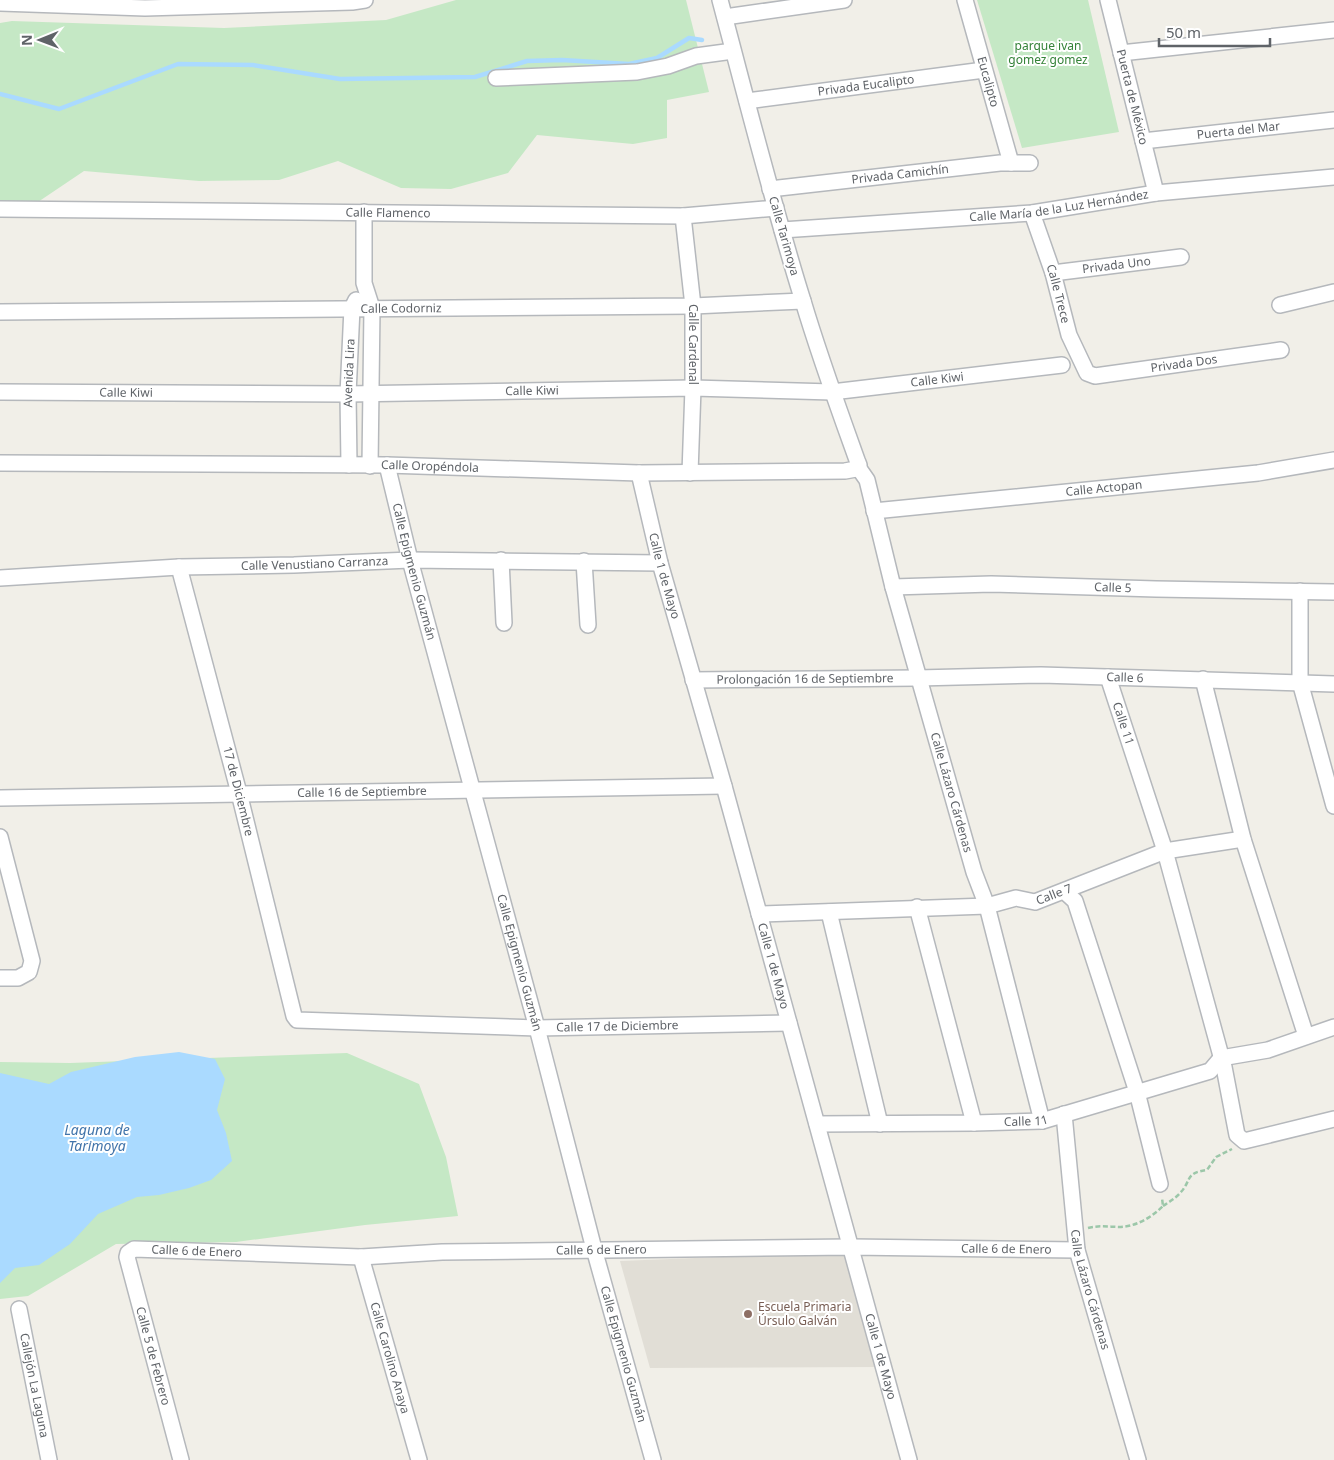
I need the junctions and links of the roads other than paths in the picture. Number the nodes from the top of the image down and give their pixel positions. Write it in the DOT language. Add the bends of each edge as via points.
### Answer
graph roads {
  1 [pos="720,0"];
  2 [pos="844,0"];
  3 [pos="965,0"];
  4 [pos="1108,0"];
  5 [pos="356,1"];
  6 [pos="0,3"];
  7 [pos="145,4"];
  8 [pos="724,17"];
  9 [pos="1334,30"];
  10 [pos="734,51"];
  11 [pos="1121,53"];
  12 [pos="984,70"];
  13 [pos="496,78"];
  14 [pos="747,101"];
  15 [pos="1334,120"];
  16 [pos="1143,141"];
  17 [pos="1011,163"];
  18 [pos="1030,163"];
  19 [pos="1334,177"];
  20 [pos="770,189"];
  21 [pos="1156,193"];
  22 [pos="776,208"];
  23 [pos="0,209"];
  24 [pos="364,212"];
  25 [pos="1032,213"];
  26 [pos="683,216"];
  27 [pos="782,230"];
  28 [pos="1181,257"];
  29 [pos="1053,273"];
  30 [pos="364,283"];
  31 [pos="1334,292"];
  32 [pos="803,301"];
  33 [pos="1280,305"];
  34 [pos="693,306"];
  35 [pos="352,308"];
  36 [pos="372,308"];
  37 [pos="0,312"];
  38 [pos="1281,350"];
  39 [pos="1062,365"];
  40 [pos="1087,373"];
  41 [pos="693,388"];
  42 [pos="0,392"];
  43 [pos="832,392"];
  44 [pos="372,393"];
  45 [pos="348,394"];
  46 [pos="1334,460"];
  47 [pos="0,463"];
  48 [pos="350,465"];
  49 [pos="387,465"];
  50 [pos="370,466"];
  51 [pos="857,468"];
  52 [pos="690,473"];
  53 [pos="638,474"];
  54 [pos="874,511"];
  55 [pos="410,560"];
  56 [pos="501,560"];
  57 [pos="584,561"];
  58 [pos="660,563"];
  59 [pos="179,567"];
  60 [pos="0,578"];
  61 [pos="893,587"];
  62 [pos="1300,591"];
  63 [pos="1334,592"];
  64 [pos="504,623"];
  65 [pos="588,625"];
  66 [pos="1108,677"];
  67 [pos="918,678"];
  68 [pos="1203,679"];
  69 [pos="693,680"];
  70 [pos="1300,682"];
  71 [pos="1334,684"];
  72 [pos="724,786"];
  73 [pos="473,791"];
  74 [pos="239,793"];
  75 [pos="0,798"];
  76 [pos="1334,806"];
  77 [pos="0,837"];
  78 [pos="1243,839"];
  79 [pos="1165,851"];
  80 [pos="974,872"];
  81 [pos="6,886"];
  82 [pos="1064,891"];
  83 [pos="1016,898"];
  84 [pos="987,906"];
  85 [pos="917,908"];
  86 [pos="828,912"];
  87 [pos="759,914"];
  88 [pos="0,978"];
  89 [pos="295,1018"];
  90 [pos="789,1023"];
  91 [pos="1334,1027"];
  92 [pos="537,1028"];
  93 [pos="1306,1036"];
  94 [pos="1221,1058"];
  95 [pos="1210,1071"];
  96 [pos="1225,1074"];
  97 [pos="1137,1092"];
  98 [pos="1064,1114"];
  99 [pos="1334,1119"];
  100 [pos="1042,1121"];
  101 [pos="974,1123"];
  102 [pos="817,1124"];
  103 [pos="880,1124"];
  104 [pos="1160,1184"];
  105 [pos="1076,1244"];
  106 [pos="851,1247"];
  107 [pos="594,1249"];
  108 [pos="128,1253"];
  109 [pos="361,1257"];
  110 [pos="19,1309"];
  111 [pos="49,1460"];
  112 [pos="181,1460"];
  113 [pos="419,1460"];
  114 [pos="653,1460"];
  115 [pos="908,1460"];
  116 [pos="1138,1460"];
  1 -- 8 [label="street, Calle Tarimoya"];
  2 -- 8 [label="street"];
  3 -- 12 [label="street, Eucalipto"];
  4 -- 11 [label="street, Puerta de México"];
  5 -- 7 [label="street"];
  6 -- 7 [label="street"];
  8 -- 10 [label="street, Calle Tarimoya"];
  9 -- 11 [label="street"];
  10 -- 13 [label="street" via="696,56 637,72"];
  10 -- 14 [label="street, Calle Tarimoya"];
  11 -- 16 [label="street, Puerta de México"];
  12 -- 14 [label="street, Privada Eucalipto"];
  12 -- 17 [label="street, Eucalipto"];
  14 -- 20 [label="street, Calle Tarimoya"];
  15 -- 16 [label="street, Puerta del Mar"];
  16 -- 21 [label="street, Puerta de México"];
  17 -- 18 [label="street, Privada Camichín"];
  17 -- 20 [label="street, Privada Camichín"];
  19 -- 21 [label="street, Calle María de la Luz Hernández"];
  20 -- 22 [label="street, Calle Tarimoya"];
  21 -- 25 [label="street, Calle María de la Luz Hernández"];
  22 -- 26 [label="street, Calle Flamenco"];
  22 -- 27 [label="street, Calle Tarimoya"];
  23 -- 24 [label="street, Calle Flamenco"];
  24 -- 26 [label="street, Calle Flamenco"];
  24 -- 30 [label="street, Avenida Lira"];
  25 -- 27 [label="street, Calle María de la Luz Hernández"];
  25 -- 29 [label="street, Calle Trece"];
  26 -- 34 [label="street, Calle Cardenal"];
  27 -- 32 [label="street, Calle Tarimoya"];
  28 -- 29 [label="street, Privada Uno"];
  29 -- 40 [label="street, Calle Trece" via="1070,335"];
  30 -- 35 [label="street, Avenida Lira"];
  30 -- 36 [label="street, Avenida Lira"];
  31 -- 33 [label="street"];
  32 -- 34 [label="street, Calle Codorniz"];
  32 -- 43 [label="street, Calle Tarimoya"];
  34 -- 36 [label="street, Calle Codorniz"];
  34 -- 41 [label="street, Calle Cardenal"];
  35 -- 36 [label="street, Calle Codorniz"];
  35 -- 37 [label="street, Calle Codorniz"];
  35 -- 45 [label="street, Avenida Lira"];
  36 -- 44 [label="street, Avenida Lira"];
  38 -- 40 [label="street, Privada Dos" via="1094,376"];
  39 -- 43 [label="street, Calle Kiwi"];
  41 -- 43 [label="street, Calle Kiwi"];
  41 -- 44 [label="street, Calle Kiwi"];
  41 -- 52 [label="street, Calle Cardenal"];
  42 -- 45 [label="street, Calle Kiwi"];
  43 -- 51 [label="street, Calle Tarimoya"];
  44 -- 45 [label="street, Calle Kiwi"];
  44 -- 50 [label="street, Avenida Lira"];
  45 -- 48 [label="street, Avenida Lira"];
  46 -- 54 [label="street, Calle Actopan" via="1258,473"];
  47 -- 48 [label="street, Calle Oropéndola"];
  48 -- 50 [label="street, Calle Oropéndola"];
  49 -- 50 [label="street, Calle Oropéndola"];
  49 -- 53 [label="street, Calle Oropéndola"];
  49 -- 55 [label="street, Calle Epigmenio Guzmán"];
  51 -- 52 [label="street, Calle Oropéndola" via="845,471"];
  51 -- 54 [label="street, Calle Lázaro Cárdenas" via="867,480"];
  52 -- 53 [label="street, Calle Oropéndola"];
  53 -- 58 [label="street, Calle 1 de Mayo"];
  54 -- 61 [label="street, Calle Lázaro Cárdenas"];
  55 -- 56 [label="street, Calle Venustiano Carranza"];
  55 -- 59 [label="street, Calle Venustiano Carranza"];
  55 -- 73 [label="street, Calle Epigmenio Guzmán"];
  56 -- 57 [label="street, Calle Venustiano Carranza"];
  56 -- 64 [label="street"];
  57 -- 58 [label="street, Calle Venustiano Carranza"];
  57 -- 65 [label="street"];
  58 -- 69 [label="street, Calle 1 de Mayo"];
  59 -- 60 [label="street, Calle Venustiano Carranza"];
  59 -- 74 [label="street, 17 de Diciembre"];
  61 -- 62 [label="street, Calle 5" via="991,584"];
  61 -- 67 [label="street, Calle Lázaro Cárdenas"];
  62 -- 63 [label="street, Calle 5"];
  62 -- 70 [label="street"];
  66 -- 67 [label="street, Calle 6"];
  66 -- 68 [label="street, Calle 6"];
  66 -- 79 [label="street, Calle 11"];
  67 -- 69 [label="street, Prolongación 16 de Septiembre"];
  67 -- 80 [label="street, Calle Lázaro Cárdenas"];
  68 -- 70 [label="street, Calle 6"];
  68 -- 78 [label="street"];
  69 -- 72 [label="street, Calle 1 de Mayo"];
  70 -- 71 [label="street, Calle 6"];
  70 -- 76 [label="street"];
  72 -- 73 [label="street, Calle 16 de Septiembre"];
  72 -- 87 [label="street, Calle 1 de Mayo"];
  73 -- 74 [label="street, Calle 16 de Septiembre"];
  73 -- 92 [label="street, Calle Epigmenio Guzmán"];
  74 -- 75 [label="street, Calle 16 de Septiembre"];
  74 -- 89 [label="street, 17 de Diciembre"];
  77 -- 81 [label="street"];
  78 -- 79 [label="street, Calle 7"];
  78 -- 93 [label="street"];
  79 -- 82 [label="street, Calle 7"];
  79 -- 94 [label="street, Calle 11"];
  80 -- 83 [label="street" via="996,894"];
  80 -- 84 [label="street, Calle Lázaro Cárdenas"];
  81 -- 88 [label="street" via="32,961 29,972 18,978"];
  82 -- 83 [label="street, Calle 7" via="1035,902"];
  82 -- 97 [label="street" via="1075,901"];
  83 -- 84 [label="street, Calle 7"];
  84 -- 85 [label="street, Calle 7"];
  84 -- 100 [label="street, Calle Lázaro Cárdenas"];
  85 -- 86 [label="street, Calle 7"];
  85 -- 101 [label="street"];
  86 -- 87 [label="street, Calle 7"];
  86 -- 103 [label="street"];
  87 -- 90 [label="street, Calle 1 de Mayo"];
  89 -- 92 [label="street, Calle 17 de Diciembre" via="300,1021"];
  90 -- 92 [label="street, Calle 17 de Diciembre"];
  90 -- 102 [label="street, Calle 1 de Mayo"];
  91 -- 93 [label="street"];
  92 -- 107 [label="street, Calle Epigmenio Guzmán"];
  93 -- 94 [label="street" via="1268,1050"];
  94 -- 95 [label="street"];
  94 -- 96 [label="street, Calle 11"];
  95 -- 96 [label="street"];
  95 -- 97 [label="street, Calle 11"];
  96 -- 99 [label="street, Calle 11" via="1238,1134 1244,1141"];
  97 -- 98 [label="street, Calle 11"];
  97 -- 104 [label="street"];
  98 -- 100 [label="street, Calle 11"];
  98 -- 105 [label="street, Calle Lázaro Cárdenas"];
  100 -- 101 [label="street, Calle 11"];
  101 -- 103 [label="street, Calle 11"];
  102 -- 103 [label="street, Calle 11"];
  102 -- 106 [label="street, Calle 1 de Mayo"];
  105 -- 106 [label="street, Calle 6 de Enero"];
  105 -- 116 [label="street, Calle Lázaro Cárdenas"];
  106 -- 107 [label="street, Calle 6 de Enero"];
  106 -- 115 [label="street, Calle 1 de Mayo"];
  107 -- 109 [label="street, Calle 6 de Enero"];
  107 -- 114 [label="street, Calle Epigmenio Guzmán"];
  108 -- 109 [label="street, Calle 6 de Enero" via="134,1249"];
  108 -- 112 [label="street, Calle 5 de Febrero" via="126,1257"];
  109 -- 113 [label="street, Calle Carolino Anaya"];
  110 -- 111 [label="street, Callejón La Laguna"];
}
